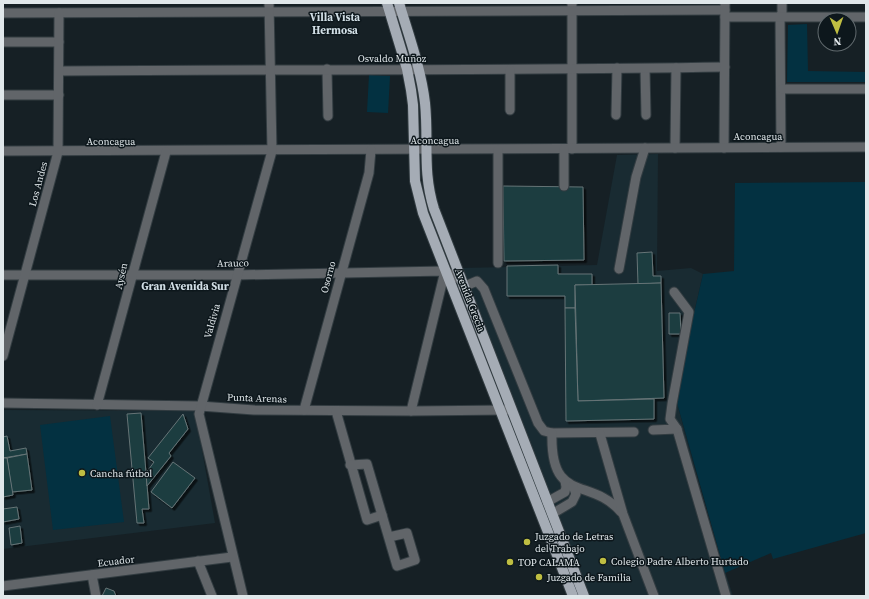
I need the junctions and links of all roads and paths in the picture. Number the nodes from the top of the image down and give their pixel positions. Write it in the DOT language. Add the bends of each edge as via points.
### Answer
graph roads {
  1 [pos="782,3"];
  2 [pos="269,7"];
  3 [pos="470,7"];
  4 [pos="572,7"];
  5 [pos="163,8"];
  6 [pos="389,8"];
  7 [pos="401,8"];
  8 [pos="725,10"];
  9 [pos="3,13"];
  10 [pos="59,13"];
  11 [pos="781,16"];
  12 [pos="866,17"];
  13 [pos="3,42"];
  14 [pos="59,42"];
  15 [pos="725,67"];
  16 [pos="327,68"];
  17 [pos="573,68"];
  18 [pos="617,68"];
  19 [pos="645,68"];
  20 [pos="676,68"];
  21 [pos="270,69"];
  22 [pos="407,69"];
  23 [pos="419,69"];
  24 [pos="510,70"];
  25 [pos="60,71"];
  26 [pos="782,89"];
  27 [pos="866,89"];
  28 [pos="3,95"];
  29 [pos="59,95"];
  30 [pos="510,110"];
  31 [pos="616,115"];
  32 [pos="646,115"];
  33 [pos="328,116"];
  34 [pos="781,147"];
  35 [pos="645,148"];
  36 [pos="676,148"];
  37 [pos="724,148"];
  38 [pos="866,148"];
  39 [pos="568,149"];
  40 [pos="371,150"];
  41 [pos="413,150"];
  42 [pos="498,150"];
  43 [pos="3,151"];
  44 [pos="272,151"];
  45 [pos="425,151"];
  46 [pos="58,152"];
  47 [pos="166,152"];
  48 [pos="564,186"];
  49 [pos="498,263"];
  50 [pos="619,269"];
  51 [pos="445,271"];
  52 [pos="340,272"];
  53 [pos="132,274"];
  54 [pos="3,275"];
  55 [pos="25,275"];
  56 [pos="236,275"];
  57 [pos="462,284"];
  58 [pos="674,292"];
  59 [pos="3,356"];
  60 [pos="3,403"];
  61 [pos="97,405"];
  62 [pos="200,406"];
  63 [pos="304,410"];
  64 [pos="505,410"];
  65 [pos="336,411"];
  66 [pos="411,411"];
  67 [pos="677,429"];
  68 [pos="653,430"];
  69 [pos="634,432"];
  70 [pos="552,433"];
  71 [pos="600,434"];
  72 [pos="350,465"];
  73 [pos="569,483"];
  74 [pos="547,502"];
  75 [pos="552,514"];
  76 [pos="623,514"];
  77 [pos="382,515"];
  78 [pos="388,537"];
  79 [pos="232,557"];
  80 [pos="198,561"];
  81 [pos="92,575"];
  82 [pos="3,586"];
  83 [pos="96,596"];
  84 [pos="212,596"];
  85 [pos="243,596"];
  86 [pos="573,596"];
  87 [pos="584,596"];
  88 [pos="654,596"];
  89 [pos="726,596"];
  1 -- 11 [label="street"];
  2 -- 5 [label="street"];
  2 -- 6 [label="street"];
  2 -- 21 [label="street, Valdivia"];
  3 -- 4 [label="street"];
  3 -- 7 [label="street"];
  4 -- 8 [label="street"];
  4 -- 17 [label="street"];
  5 -- 10 [label="street"];
  6 -- 7 [label="street"];
  6 -- 22 [label="main road, Avenida Grecia"];
  7 -- 23 [label="main road, Avenida Grecia"];
  8 -- 11 [label="street"];
  8 -- 15 [label="street"];
  9 -- 10 [label="street"];
  10 -- 14 [label="street, Los Andes"];
  11 -- 12 [label="street"];
  11 -- 26 [label="street"];
  13 -- 14 [label="street"];
  14 -- 25 [label="street, Los Andes"];
  15 -- 20 [label="street, Osvaldo Muñoz"];
  15 -- 37 [label="street"];
  16 -- 21 [label="street, Osvaldo Muñoz"];
  16 -- 22 [label="street, Osvaldo Muñoz"];
  16 -- 33 [label="street"];
  17 -- 18 [label="street, Osvaldo Muñoz"];
  17 -- 24 [label="street, Osvaldo Muñoz"];
  17 -- 39 [label="street"];
  18 -- 19 [label="street, Osvaldo Muñoz"];
  18 -- 31 [label="street"];
  19 -- 20 [label="street, Osvaldo Muñoz"];
  19 -- 32 [label="street"];
  20 -- 36 [label="street"];
  21 -- 25 [label="street, Osvaldo Muñoz"];
  21 -- 44 [label="street, Valdivia"];
  22 -- 23 [label="street, Osvaldo Muñoz"];
  22 -- 41 [label="main road, Avenida Grecia" via="413,105"];
  23 -- 24 [label="street, Osvaldo Muñoz"];
  23 -- 45 [label="main road, Avenida Grecia" via="425,105"];
  24 -- 30 [label="street"];
  25 -- 29 [label="street, Los Andes"];
  26 -- 27 [label="street"];
  26 -- 34 [label="street"];
  28 -- 29 [label="street"];
  29 -- 46 [label="street, Los Andes"];
  34 -- 37 [label="street, Aconcagua"];
  34 -- 38 [label="street, Aconcagua"];
  35 -- 36 [label="street, Aconcagua"];
  35 -- 39 [label="street, Aconcagua"];
  35 -- 50 [label="street" via="636,177"];
  36 -- 37 [label="street, Aconcagua"];
  39 -- 42 [label="street, Aconcagua"];
  39 -- 48 [label="street"];
  40 -- 41 [label="street, Aconcagua"];
  40 -- 44 [label="street, Aconcagua"];
  40 -- 52 [label="street, Osorno" via="369,173"];
  41 -- 45 [label="street, Aconcagua"];
  41 -- 51 [label="main road, Avenida Grecia" via="418,194"];
  42 -- 45 [label="street, Aconcagua"];
  42 -- 49 [label="street"];
  43 -- 46 [label="street, Aconcagua"];
  44 -- 47 [label="street, Aconcagua"];
  44 -- 56 [label="street, Valdivia"];
  45 -- 57 [label="main road, Avenida Grecia" via="429,193"];
  46 -- 47 [label="street, Aconcagua"];
  46 -- 55 [label="street, Los Andes"];
  47 -- 53 [label="street, Aysén"];
  51 -- 52 [label="street, Arauco"];
  51 -- 57 [label="street, Arauco"];
  51 -- 64 [label="main road, Avenida Grecia"];
  51 -- 66 [label="street"];
  52 -- 56 [label="street, Arauco"];
  52 -- 63 [label="street, Osorno"];
  53 -- 55 [label="street, Arauco"];
  53 -- 56 [label="street, Arauco"];
  53 -- 61 [label="street, Aysén"];
  54 -- 55 [label="street, Arauco"];
  55 -- 59 [label="street, Los Andes"];
  56 -- 62 [label="street, Valdivia"];
  57 -- 64 [label="main road, Avenida Grecia"];
  57 -- 70 [label="street" via="477,281 484,289 538,424 544,431"];
  58 -- 67 [label="street" via="689,312 670,420"];
  60 -- 61 [label="street, Punta Arenas"];
  61 -- 62 [label="street, Punta Arenas"];
  62 -- 63 [label="street, Punta Arenas"];
  62 -- 79 [label="street, Valdivia" via="199,414"];
  63 -- 65 [label="street, Punta Arenas"];
  64 -- 66 [label="street, Punta Arenas"];
  64 -- 74 [label="main road, Avenida Grecia"];
  64 -- 86 [label="main road, Avenida Grecia"];
  65 -- 66 [label="street, Punta Arenas"];
  65 -- 72 [label="street"];
  67 -- 68 [label="street"];
  67 -- 89 [label="street"];
  69 -- 71 [label="street"];
  70 -- 71 [label="street"];
  70 -- 73 [label="street" via="552,451 558,473"];
  71 -- 76 [label="street"];
  72 -- 77 [label="street" via="367,464"];
  72 -- 77 [label="street" via="367,520"];
  73 -- 74 [label="street" via="565,492"];
  73 -- 75 [label="street" via="576,494 572,502"];
  73 -- 76 [label="street" via="612,501"];
  74 -- 75 [label="main road, Avenida Grecia"];
  75 -- 87 [label="main road, Avenida Grecia"];
  76 -- 88 [label="street"];
  77 -- 78 [label="street"];
  79 -- 80 [label="street, Ecuador"];
  79 -- 85 [label="street, Valdivia"];
  80 -- 81 [label="street, Ecuador"];
  80 -- 84 [label="street"];
  81 -- 82 [label="street, Ecuador"];
  81 -- 83 [label="street"];
}
